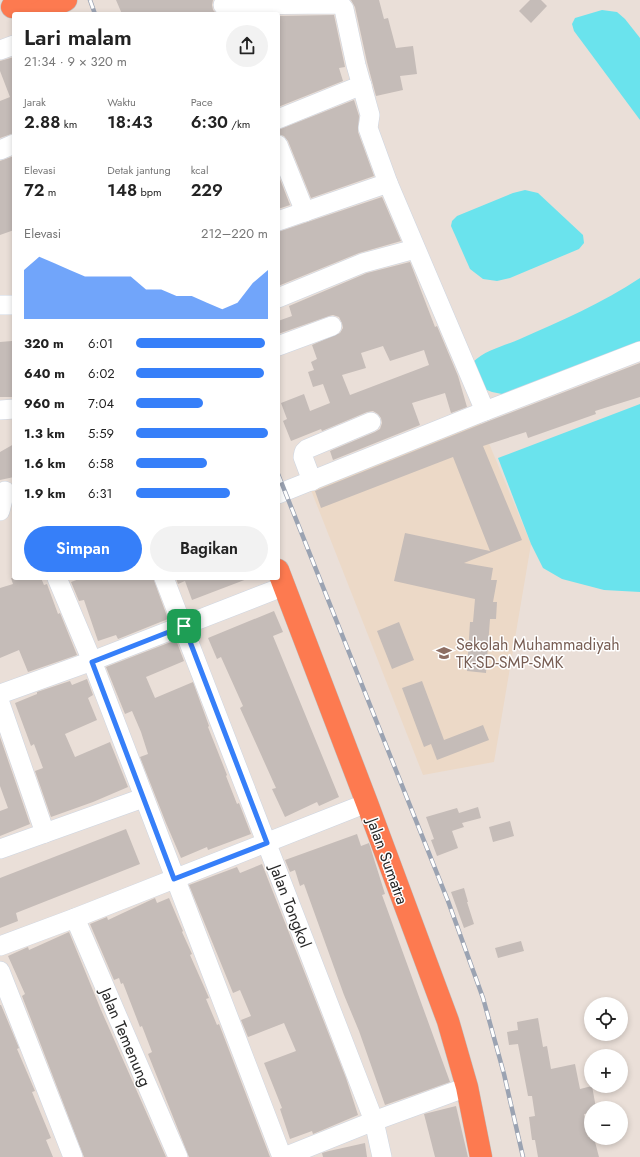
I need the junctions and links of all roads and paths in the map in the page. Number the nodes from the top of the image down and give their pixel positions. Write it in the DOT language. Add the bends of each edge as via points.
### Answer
graph roads {
  1 [pos="66,0"];
  2 [pos="76,0"];
  3 [pos="24,6"];
  4 [pos="223,6"];
  5 [pos="62,12"];
  6 [pos="12,46"];
  7 [pos="0,50"];
  8 [pos="362,85"];
  9 [pos="280,118"];
  10 [pos="12,145"];
  11 [pos="0,150"];
  12 [pos="280,150"];
  13 [pos="388,182"];
  14 [pos="305,212"];
  15 [pos="280,220"];
  16 [pos="415,249"];
  17 [pos="280,297"];
  18 [pos="0,305"];
  19 [pos="12,305"];
  20 [pos="332,326"];
  21 [pos="280,345"];
  22 [pos="640,352"];
  23 [pos="0,410"];
  24 [pos="12,410"];
  25 [pos="485,411"];
  26 [pos="371,422"];
  27 [pos="312,481"];
  28 [pos="6,489"];
  29 [pos="280,493"];
  30 [pos="0,511"];
  31 [pos="281,578"];
  32 [pos="58,580"];
  33 [pos="165,580"];
  34 [pos="277,580"];
  35 [pos="184,626"];
  36 [pos="92,662"];
  37 [pos="0,694"];
  38 [pos="0,703"];
  39 [pos="143,798"];
  40 [pos="367,803"];
  41 [pos="45,833"];
  42 [pos="267,843"];
  43 [pos="0,849"];
  44 [pos="174,879"];
  45 [pos="75,918"];
  46 [pos="0,946"];
  47 [pos="0,971"];
  48 [pos="466,1087"];
  49 [pos="374,1121"];
  50 [pos="73,1157"];
  51 [pos="178,1157"];
  52 [pos="283,1157"];
  53 [pos="382,1157"];
  54 [pos="481,1157"];
  1 -- 3 [label="highway"];
  2 -- 5 [label="highway"];
  4 -- 8 [label="street" via="341,5"];
  6 -- 7 [label="street"];
  8 -- 9 [label="street"];
  8 -- 13 [label="street" via="370,115 368,128"];
  10 -- 11 [label="street"];
  12 -- 14 [label="street"];
  13 -- 14 [label="street"];
  13 -- 16 [label="street"];
  14 -- 15 [label="street"];
  16 -- 17 [label="street" via="363,263"];
  16 -- 25 [label="street"];
  18 -- 19 [label="street"];
  20 -- 21 [label="street"];
  22 -- 25 [label="street"];
  23 -- 24 [label="street"];
  25 -- 27 [label="street"];
  26 -- 27 [label="street" via="304,452 303,457"];
  27 -- 29 [label="street"];
  28 -- 30 [label="street"];
  31 -- 40 [label="highway, Jalan Sumatra"];
  32 -- 36 [label="street"];
  33 -- 35 [label="street, Jalan Tongkol"];
  34 -- 35 [label="street"];
  35 -- 36 [label="street"];
  35 -- 42 [label="street, Jalan Tongkol"];
  36 -- 37 [label="street"];
  36 -- 39 [label="street"];
  38 -- 41 [label="street"];
  39 -- 41 [label="street"];
  39 -- 44 [label="street"];
  40 -- 42 [label="street"];
  40 -- 48 [label="highway, Jalan Sumatra" via="448,1021"];
  41 -- 43 [label="street"];
  42 -- 44 [label="street"];
  42 -- 49 [label="street, Jalan Tongkol"];
  44 -- 45 [label="street"];
  44 -- 52 [label="street"];
  45 -- 46 [label="street"];
  45 -- 51 [label="street, Jalan Temenung"];
  47 -- 50 [label="street"];
  48 -- 49 [label="street"];
  48 -- 54 [label="highway, Jalan Sumatra"];
  49 -- 52 [label="street"];
  49 -- 53 [label="street, Jalan Tongkol"];
}
